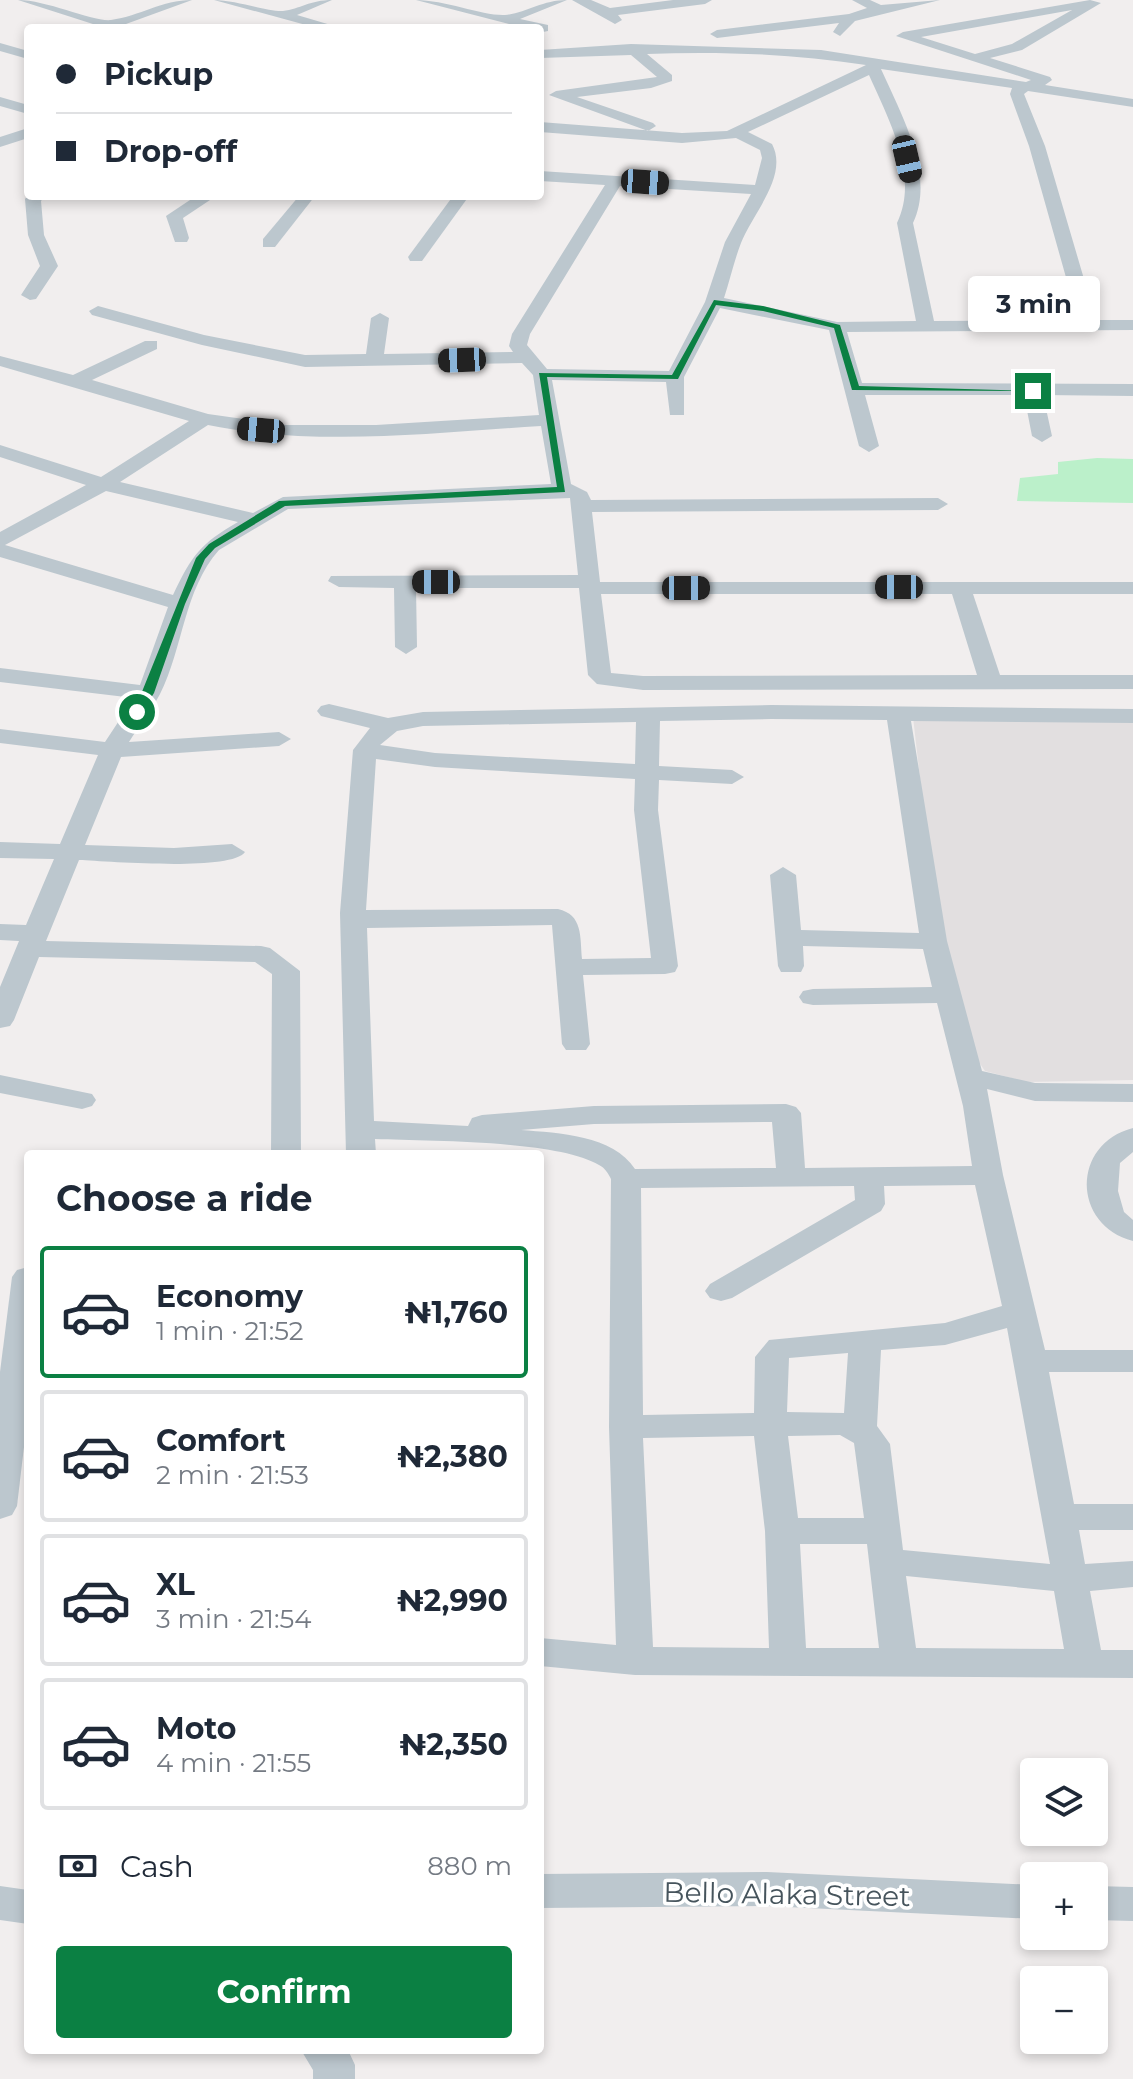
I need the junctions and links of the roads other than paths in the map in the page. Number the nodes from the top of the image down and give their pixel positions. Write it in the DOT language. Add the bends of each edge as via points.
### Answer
graph roads {
  1 [pos="25,0"];
  2 [pos="185,0"];
  3 [pos="221,0"];
  4 [pos="325,0"];
  5 [pos="423,0"];
  6 [pos="560,0"];
  7 [pos="579,0"];
  8 [pos="705,0"];
  9 [pos="859,0"];
  10 [pos="933,0"];
  11 [pos="1101,2"];
  12 [pos="1034,5"];
  13 [pos="880,9"];
  14 [pos="284,15"];
  15 [pos="850,18"];
  16 [pos="506,19"];
  17 [pos="107,24"];
  18 [pos="113,24"];
  19 [pos="319,24"];
  20 [pos="527,24"];
  21 [pos="700,35"];
  22 [pos="0,47"];
  23 [pos="631,48"];
  24 [pos="758,50"];
  25 [pos="544,54"];
  26 [pos="821,54"];
  27 [pos="24,55"];
  28 [pos="24,57"];
  29 [pos="975,58"];
  30 [pos="734,60"];
  31 [pos="0,62"];
  32 [pos="877,66"];
  33 [pos="1029,88"];
  34 [pos="544,90"];
  35 [pos="556,95"];
  36 [pos="0,101"];
  37 [pos="1133,103"];
  38 [pos="24,109"];
  39 [pos="544,127"];
  40 [pos="24,134"];
  41 [pos="739,134"];
  42 [pos="682,138"];
  43 [pos="0,142"];
  44 [pos="544,176"];
  45 [pos="616,180"];
  46 [pos="761,190"];
  47 [pos="33,200"];
  48 [pos="201,200"];
  49 [pos="304,200"];
  50 [pos="458,200"];
  51 [pos="181,238"];
  52 [pos="269,243"];
  53 [pos="416,257"];
  54 [pos="30,295"];
  55 [pos="714,302"];
  56 [pos="98,311"];
  57 [pos="380,318"];
  58 [pos="1088,324"];
  59 [pos="1133,325"];
  60 [pos="837,327"];
  61 [pos="926,327"];
  62 [pos="151,345"];
  63 [pos="527,357"];
  64 [pos="4,361"];
  65 [pos="374,362"];
  66 [pos="542,374"];
  67 [pos="675,377"];
  68 [pos="76,381"];
  69 [pos="855,389"];
  70 [pos="1133,390"];
  71 [pos="1033,391"];
  72 [pos="677,411"];
  73 [pos="205,419"];
  74 [pos="551,420"];
  75 [pos="1042,436"];
  76 [pos="869,446"];
  77 [pos="0,451"];
  78 [pos="103,484"];
  79 [pos="562,490"];
  80 [pos="938,504"];
  81 [pos="581,506"];
  82 [pos="256,520"];
  83 [pos="0,540"];
  84 [pos="0,550"];
  85 [pos="339,581"];
  86 [pos="405,581"];
  87 [pos="590,585"];
  88 [pos="960,587"];
  89 [pos="1133,588"];
  90 [pos="180,604"];
  91 [pos="406,647"];
  92 [pos="0,675"];
  93 [pos="991,682"];
  94 [pos="1133,682"];
  95 [pos="149,693"];
  96 [pos="329,711"];
  97 [pos="898,714"];
  98 [pos="648,715"];
  99 [pos="1133,716"];
  100 [pos="386,725"];
  101 [pos="0,736"];
  102 [pos="279,739"];
  103 [pos="112,750"];
  104 [pos="365,750"];
  105 [pos="644,771"];
  106 [pos="732,777"];
  107 [pos="0,850"];
  108 [pos="232,852"];
  109 [pos="72,853"];
  110 [pos="783,875"];
  111 [pos="353,913"];
  112 [pos="0,932"];
  113 [pos="790,938"];
  114 [pos="934,941"];
  115 [pos="34,942"];
  116 [pos="791,966"];
  117 [pos="569,967"];
  118 [pos="946,995"];
  119 [pos="813,997"];
  120 [pos="0,1020"];
  121 [pos="576,1044"];
  122 [pos="969,1076"];
  123 [pos="0,1084"];
  124 [pos="1035,1092"];
  125 [pos="1133,1093"];
  126 [pos="82,1100"];
  127 [pos="977,1106"];
  128 [pos="422,1132"];
  129 [pos="1133,1137"];
  130 [pos="361,1142"];
  131 [pos="286,1150"];
  132 [pos="791,1175"];
  133 [pos="869,1175"];
  134 [pos="988,1175"];
  135 [pos="626,1179"];
  136 [pos="1133,1231"];
  137 [pos="721,1291"];
  138 [pos="24,1310"];
  139 [pos="1021,1311"];
  140 [pos="865,1340"];
  141 [pos="1031,1361"];
  142 [pos="1133,1361"];
  143 [pos="770,1426"];
  144 [pos="626,1427"];
  145 [pos="860,1430"];
  146 [pos="0,1506"];
  147 [pos="1059,1517"];
  148 [pos="1133,1517"];
  149 [pos="782,1531"];
  150 [pos="883,1546"];
  151 [pos="1133,1574"];
  152 [pos="1070,1579"];
  153 [pos="544,1652"];
  154 [pos="635,1661"];
  155 [pos="788,1662"];
  156 [pos="899,1663"];
  157 [pos="1085,1663"];
  158 [pos="1133,1664"];
  159 [pos="544,1891"];
  160 [pos="1020,1901"];
  161 [pos="0,1903"];
  162 [pos="1108,1903"];
  163 [pos="1133,1904"];
  164 [pos="24,1906"];
  165 [pos="325,2054"];
  166 [pos="334,2079"];
  1 -- 17 [label="street"];
  2 -- 18 [label="street"];
  3 -- 14 [label="street"];
  4 -- 14 [label="street"];
  5 -- 16 [label="street"];
  6 -- 16 [label="street"];
  7 -- 8 [label="street" via="612,16"];
  9 -- 13 [label="street"];
  10 -- 13 [label="street"];
  11 -- 12 [label="street"];
  11 -- 29 [label="street" via="1025,43"];
  12 -- 29 [label="street" via="903,36"];
  13 -- 15 [label="street"];
  14 -- 19 [label="street"];
  15 -- 21 [label="street"];
  15 -- 26 [label="street"];
  16 -- 20 [label="street"];
  22 -- 27 [label="street"];
  23 -- 24 [label="street"];
  23 -- 25 [label="street"];
  23 -- 35 [label="street" via="667,78"];
  24 -- 26 [label="street"];
  24 -- 30 [label="street"];
  26 -- 32 [label="street"];
  28 -- 31 [label="street"];
  29 -- 33 [label="street" via="1045,80"];
  32 -- 33 [label="street"];
  32 -- 41 [label="street"];
  32 -- 61 [label="street" via="912,185 913,209 905,223"];
  33 -- 37 [label="street"];
  33 -- 58 [label="street" via="1017,94"];
  34 -- 35 [label="street"];
  35 -- 42 [label="street"];
  36 -- 38 [label="street"];
  39 -- 42 [label="street"];
  40 -- 43 [label="street"];
  41 -- 42 [label="street"];
  41 -- 46 [label="street" via="767,147 770,158"];
  44 -- 45 [label="street"];
  45 -- 46 [label="street"];
  45 -- 63 [label="street" via="521,334 518,346"];
  46 -- 55 [label="street" via="733,242"];
  47 -- 54 [label="street" via="36,235 49,266"];
  48 -- 51 [label="street" via="174,216"];
  49 -- 52 [label="street"];
  50 -- 53 [label="street"];
  55 -- 60 [label="street"];
  55 -- 67 [label="street"];
  56 -- 65 [label="street" via="270,355"];
  57 -- 65 [label="street"];
  58 -- 59 [label="street"];
  58 -- 61 [label="street"];
  60 -- 61 [label="street"];
  60 -- 69 [label="street"];
  62 -- 68 [label="street"];
  63 -- 65 [label="street"];
  63 -- 66 [label="street"];
  64 -- 68 [label="street"];
  66 -- 67 [label="street"];
  66 -- 74 [label="street"];
  67 -- 72 [label="street"];
  68 -- 73 [label="street"];
  69 -- 71 [label="street"];
  69 -- 76 [label="street"];
  70 -- 71 [label="street"];
  71 -- 75 [label="street"];
  73 -- 74 [label="street" via="261,430"];
  73 -- 78 [label="street"];
  74 -- 79 [label="street"];
  77 -- 78 [label="street"];
  78 -- 82 [label="street"];
  78 -- 83 [label="street"];
  79 -- 81 [label="street" via="576,493"];
  79 -- 82 [label="street" via="283,503"];
  80 -- 81 [label="street"];
  81 -- 87 [label="street"];
  82 -- 90 [label="street" via="201,558"];
  84 -- 90 [label="street"];
  85 -- 86 [label="street"];
  86 -- 87 [label="street"];
  86 -- 91 [label="street"];
  87 -- 88 [label="street"];
  87 -- 93 [label="street" via="596,669 605,679"];
  88 -- 89 [label="street"];
  88 -- 93 [label="street"];
  90 -- 95 [label="street"];
  92 -- 95 [label="street"];
  93 -- 94 [label="street"];
  95 -- 103 [label="street"];
  96 -- 100 [label="street"];
  97 -- 98 [label="street"];
  97 -- 99 [label="street"];
  97 -- 114 [label="street"];
  98 -- 100 [label="street" via="423,719"];
  98 -- 105 [label="street"];
  100 -- 104 [label="street" via="374,733"];
  101 -- 103 [label="street"];
  102 -- 103 [label="street"];
  103 -- 109 [label="street"];
  104 -- 105 [label="street" via="435,760"];
  104 -- 111 [label="street"];
  105 -- 106 [label="street"];
  105 -- 117 [label="street" via="665,966"];
  107 -- 109 [label="street"];
  108 -- 109 [label="street"];
  109 -- 115 [label="street"];
  110 -- 113 [label="street"];
  111 -- 117 [label="street" via="364,920 558,917 565,921"];
  111 -- 130 [label="street"];
  112 -- 115 [label="street"];
  113 -- 114 [label="street"];
  113 -- 116 [label="street"];
  114 -- 118 [label="street"];
  115 -- 120 [label="street"];
  115 -- 131 [label="street" via="261,954 286,971"];
  117 -- 121 [label="street"];
  118 -- 119 [label="street"];
  118 -- 122 [label="street"];
  122 -- 124 [label="street"];
  122 -- 127 [label="street"];
  123 -- 126 [label="street"];
  124 -- 125 [label="street"];
  124 -- 127 [label="street"];
  127 -- 134 [label="street"];
  128 -- 130 [label="street"];
  128 -- 132 [label="street" via="594,1115 786,1113"];
  128 -- 135 [label="street" via="569,1146 612,1159"];
  129 -- 136 [label="street" via="1106,1159 1102,1197 1116,1223"];
  132 -- 133 [label="street"];
  132 -- 135 [label="street"];
  133 -- 134 [label="street"];
  133 -- 137 [label="street" via="870,1204"];
  134 -- 139 [label="street"];
  135 -- 144 [label="street"];
  138 -- 146 [label="street"];
  139 -- 140 [label="street" via="945,1334"];
  139 -- 141 [label="street"];
  140 -- 143 [label="street" via="780,1348 771,1357"];
  140 -- 145 [label="street"];
  141 -- 142 [label="street"];
  141 -- 147 [label="street"];
  143 -- 144 [label="street"];
  143 -- 145 [label="street" via="834,1423"];
  143 -- 149 [label="street"];
  144 -- 154 [label="street"];
  145 -- 150 [label="street" via="873,1444"];
  147 -- 148 [label="street"];
  147 -- 152 [label="street"];
  149 -- 150 [label="street"];
  149 -- 155 [label="street"];
  150 -- 152 [label="street"];
  150 -- 156 [label="street"];
  151 -- 152 [label="street"];
  152 -- 157 [label="street"];
  153 -- 154 [label="street"];
  154 -- 155 [label="street"];
  155 -- 156 [label="street"];
  156 -- 157 [label="street"];
  157 -- 158 [label="street"];
  159 -- 160 [label="street, Bello Alaka Street" via="767,1889"];
  161 -- 164 [label="street"];
  162 -- 163 [label="street"];
  165 -- 166 [label="street" via="334,2065"];
}
